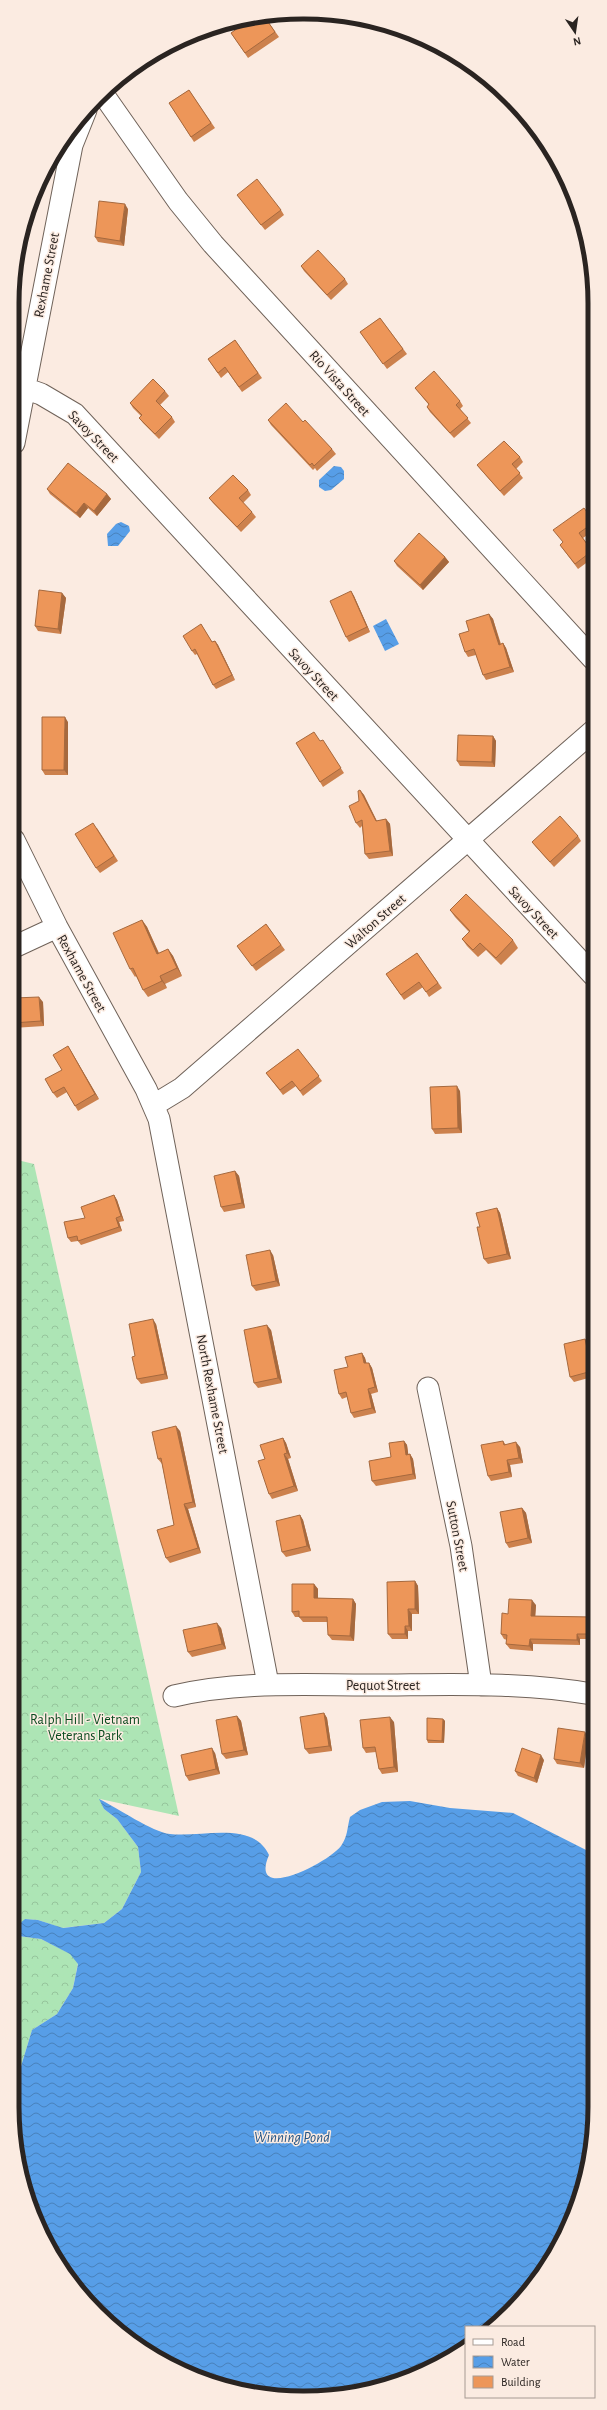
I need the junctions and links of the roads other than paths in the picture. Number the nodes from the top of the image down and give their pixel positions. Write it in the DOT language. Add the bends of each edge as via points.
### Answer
graph roads {
  1 [pos="106,98"];
  2 [pos="78,130"];
  3 [pos="24,388"];
  4 [pos="19,416"];
  5 [pos="588,655"];
  6 [pos="588,735"];
  7 [pos="467,841"];
  8 [pos="19,850"];
  9 [pos="57,927"];
  10 [pos="19,945"];
  11 [pos="588,971"];
  12 [pos="154,1104"];
  13 [pos="428,1388"];
  14 [pos="268,1684"];
  15 [pos="481,1684"];
  16 [pos="588,1694"];
  17 [pos="174,1696"];
  1 -- 5 [label="street, Rio Vista Street" via="161,178 213,244"];
  2 -- 3 [label="street, Rexhame Street" via="72,145"];
  3 -- 4 [label="street, Rexhame Street"];
  3 -- 7 [label="street, Savoy Street" via="41,394 75,414"];
  6 -- 7 [label="street, Walton Street"];
  7 -- 11 [label="street, Savoy Street"];
  7 -- 12 [label="street, Walton Street" via="182,1088"];
  8 -- 9 [label="street, Rexhame Street"];
  9 -- 10 [label="street"];
  9 -- 12 [label="street, Rexhame Street"];
  12 -- 14 [label="street, North Rexhame Street" via="163,1136"];
  13 -- 15 [label="street, Sutton Street" via="461,1546"];
  14 -- 15 [label="street, Pequot Street"];
  14 -- 17 [label="street, Pequot Street" via="214,1688"];
  15 -- 16 [label="street, Pequot Street"];
}
